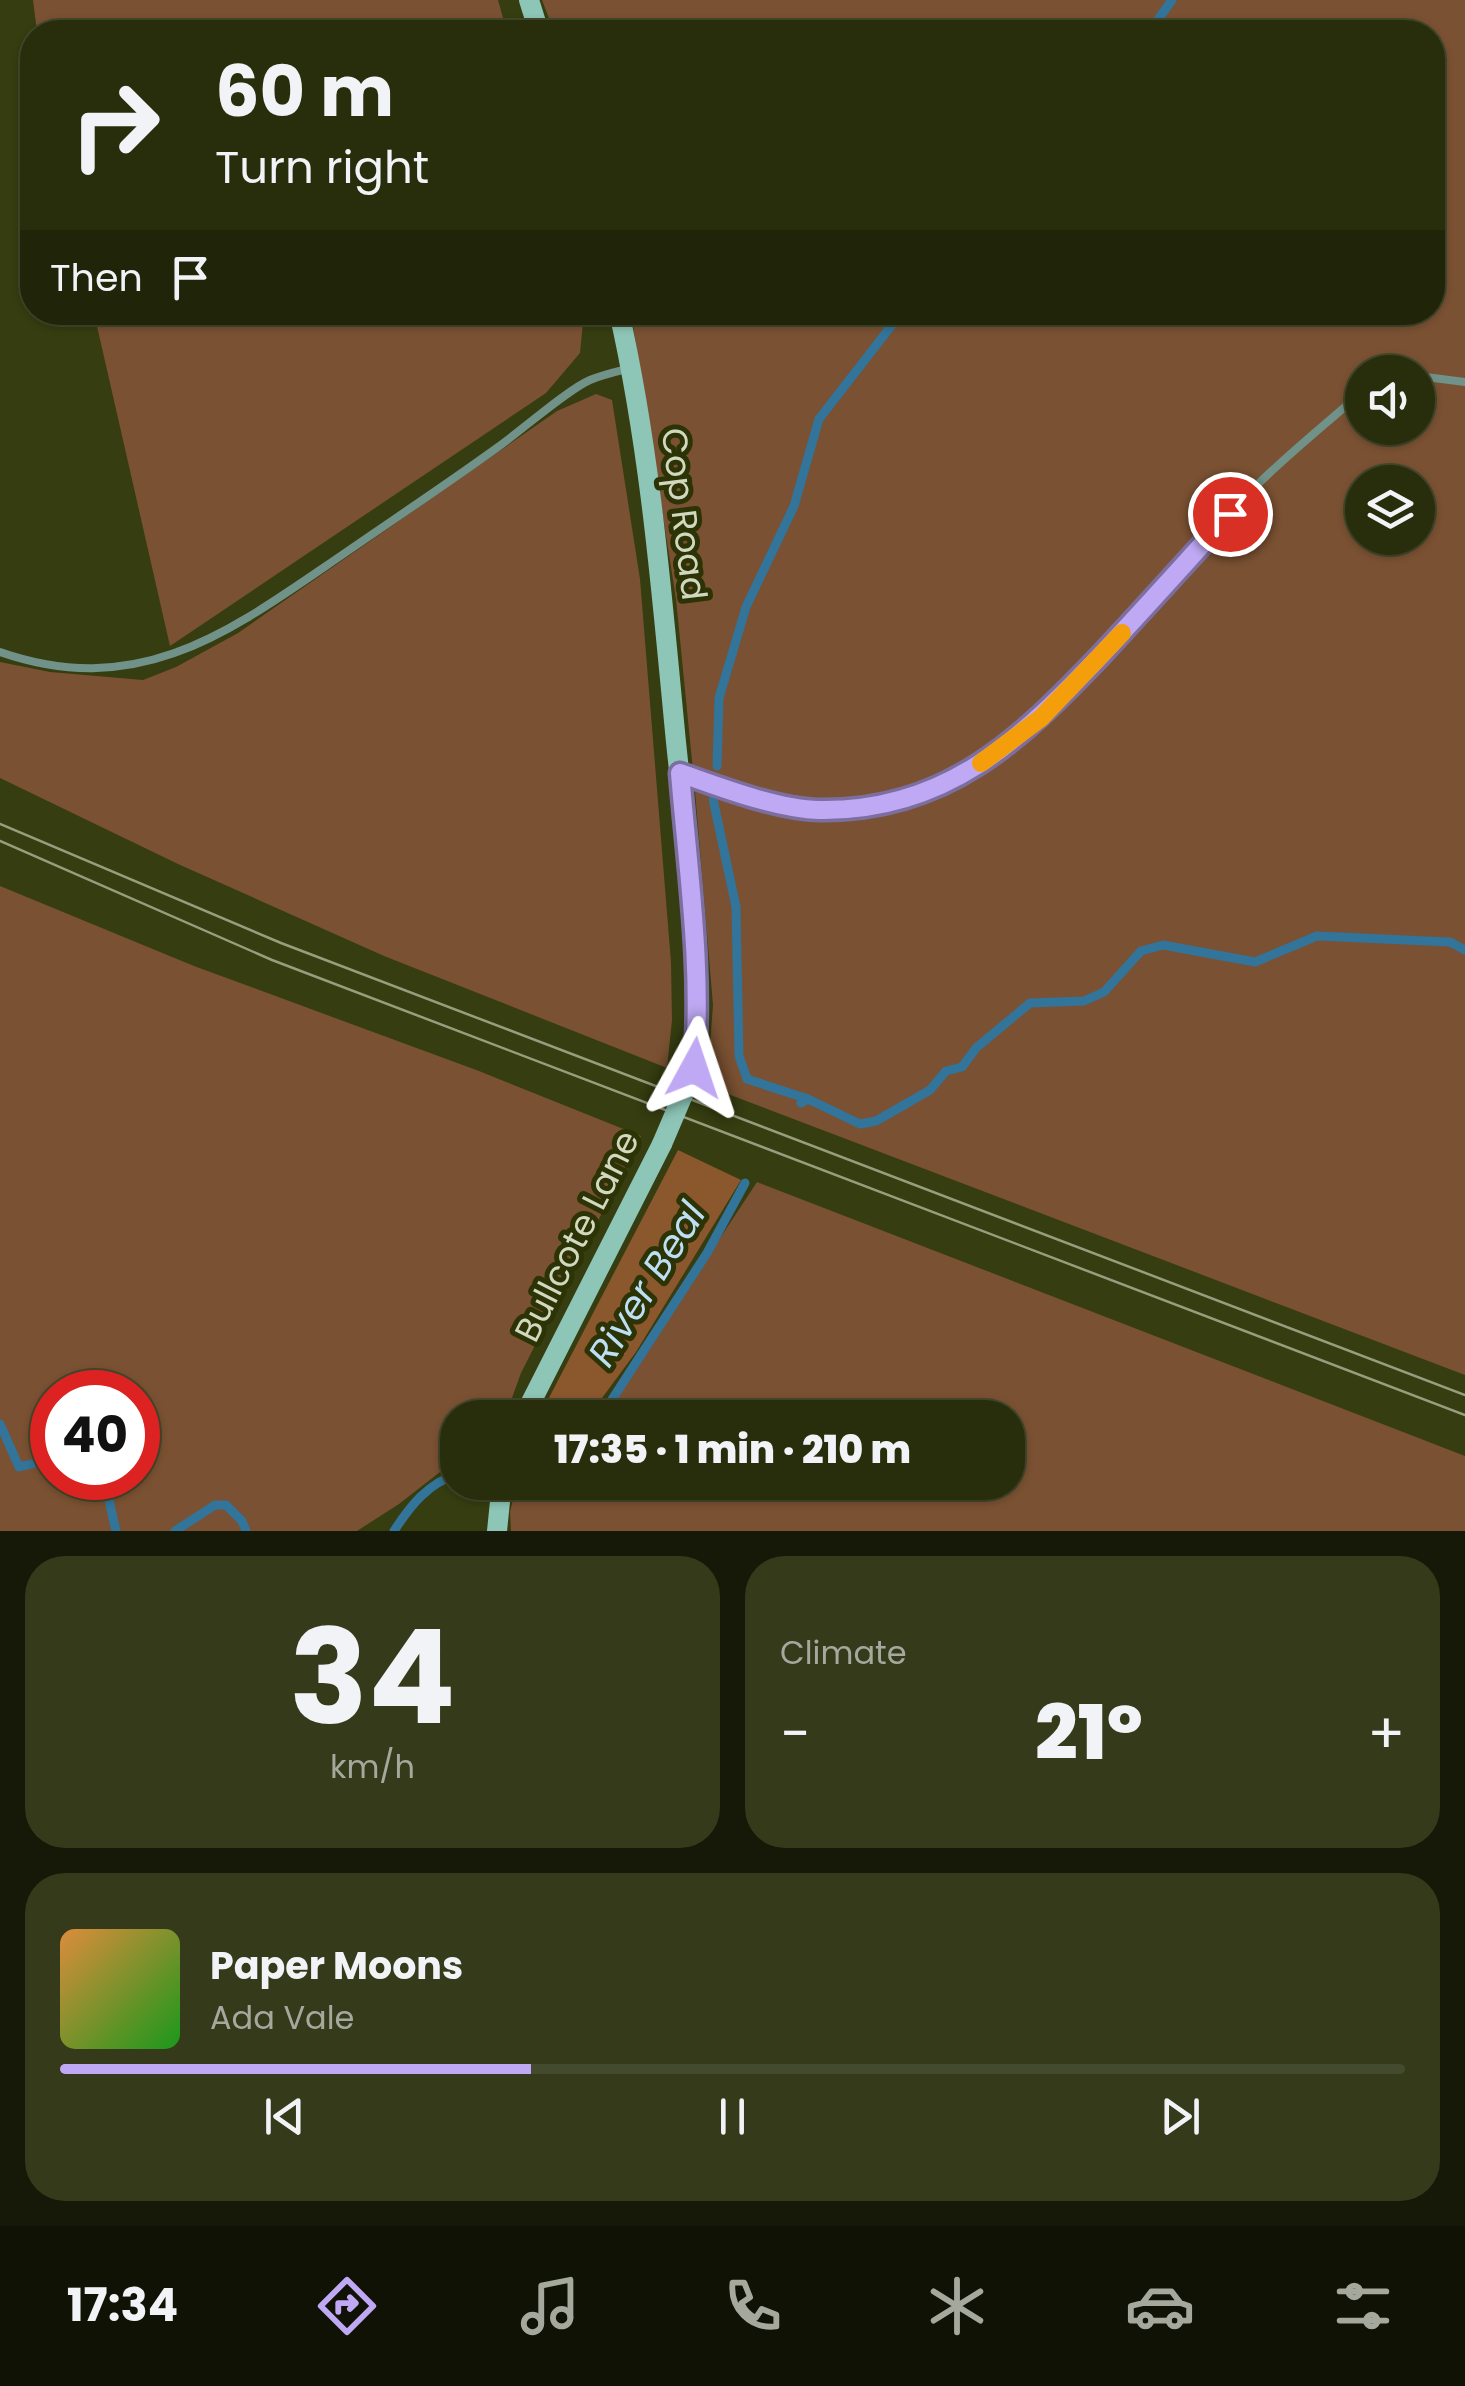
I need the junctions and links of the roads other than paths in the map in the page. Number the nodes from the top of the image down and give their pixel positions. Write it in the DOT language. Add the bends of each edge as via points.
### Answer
graph roads {
  1 [pos="622,325"];
  2 [pos="631,367"];
  3 [pos="1435,378"];
  4 [pos="1465,382"];
  5 [pos="1345,407"];
  6 [pos="0,652"];
  7 [pos="674,725"];
  8 [pos="680,773"];
  9 [pos="532,1400"];
  10 [pos="500,1500"];
  11 [pos="497,1531"];
  1 -- 2 [label="street, Cop Road"];
  2 -- 6 [label="lane" via="587,381 237,626 134,665 52,664"];
  2 -- 7 [label="street, Cop Road"];
  3 -- 4 [label="lane"];
  5 -- 8 [label="lane" via="1254,488 1041,718 995,755 933,790 872,806 816,810"];
  7 -- 8 [label="street, Bullcote Lane"];
  8 -- 9 [label="street, Bullcote Lane, bridge" via="695,954 694,1068"];
  10 -- 11 [label="street"];
}
